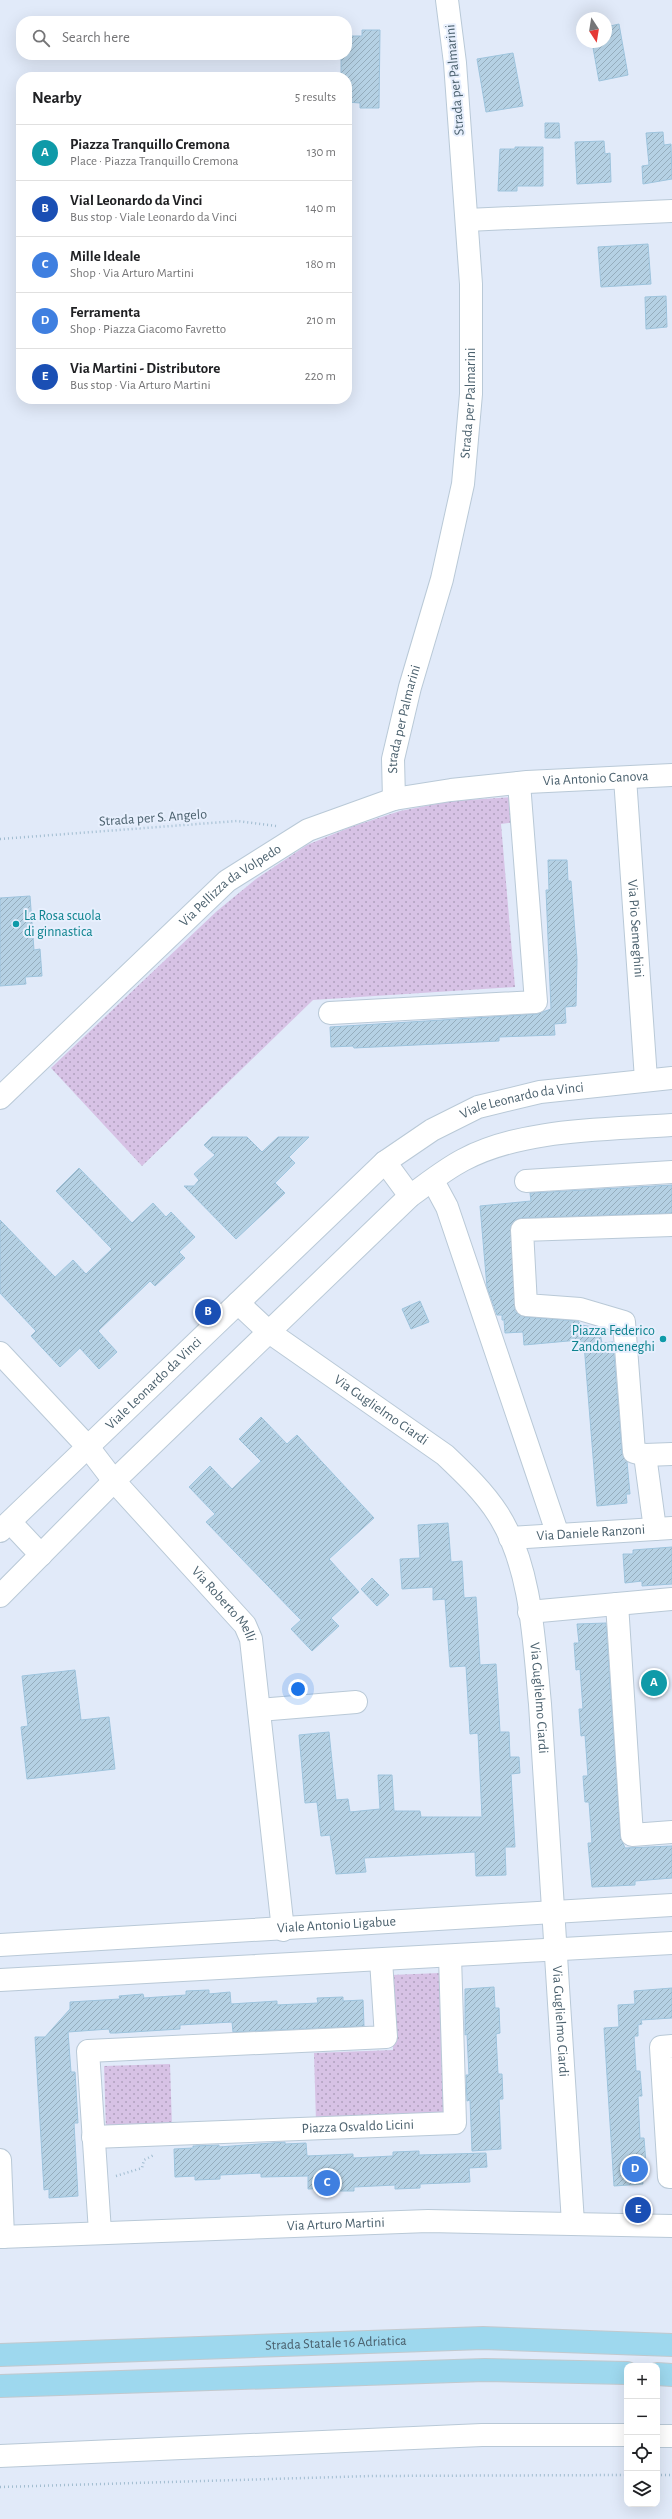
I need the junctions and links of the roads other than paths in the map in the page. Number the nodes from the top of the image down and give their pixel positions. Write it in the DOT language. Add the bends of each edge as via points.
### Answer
graph roads {
  1 [pos="447,0"];
  2 [pos="672,211"];
  3 [pos="467,220"];
  4 [pos="672,775"];
  5 [pos="625,778"];
  6 [pos="519,783"];
  7 [pos="394,799"];
  8 [pos="330,1013"];
  9 [pos="672,1078"];
  10 [pos="646,1079"];
  11 [pos="0,1098"];
  12 [pos="672,1125"];
  13 [pos="385,1162"];
  14 [pos="672,1172"];
  15 [pos="433,1181"];
  16 [pos="526,1181"];
  17 [pos="410,1196"];
  18 [pos="672,1226"];
  19 [pos="238,1303"];
  20 [pos="269,1332"];
  21 [pos="0,1353"];
  22 [pos="88,1447"];
  23 [pos="672,1454"];
  24 [pos="645,1455"];
  25 [pos="114,1481"];
  26 [pos="5,1526"];
  27 [pos="664,1529"];
  28 [pos="558,1535"];
  29 [pos="510,1538"];
  30 [pos="41,1555"];
  31 [pos="0,1596"];
  32 [pos="672,1599"];
  33 [pos="617,1604"];
  34 [pos="529,1612"];
  35 [pos="356,1702"];
  36 [pos="259,1710"];
  37 [pos="672,1832"];
  38 [pos="672,1905"];
  39 [pos="555,1912"];
  40 [pos="283,1930"];
  41 [pos="672,1943"];
  42 [pos="0,1945"];
  43 [pos="555,1950"];
  44 [pos="450,1956"];
  45 [pos="381,1960"];
  46 [pos="0,1980"];
  47 [pos="672,2046"];
  48 [pos="93,2137"];
  49 [pos="0,2160"];
  50 [pos="672,2177"];
  51 [pos="573,2223"];
  52 [pos="672,2226"];
  53 [pos="100,2232"];
  54 [pos="2,2237"];
  55 [pos="672,2345"];
  56 [pos="0,2355"];
  57 [pos="624,2374"];
  58 [pos="660,2374"];
  59 [pos="672,2375"];
  60 [pos="0,2386"];
  61 [pos="624,2435"];
  62 [pos="660,2436"];
  63 [pos="672,2436"];
  64 [pos="0,2456"];
  1 -- 3 [label="street, Strada per Palmarini" via="455,63"];
  2 -- 3 [label="street"];
  3 -- 7 [label="street, Strada per Palmarini" via="471,284 471,394 463,484 442,579 410,687 393,759"];
  4 -- 5 [label="street, Via Antonio Canova"];
  5 -- 6 [label="street, Via Antonio Canova"];
  5 -- 10 [label="street, Via Pio Semeghini"];
  6 -- 7 [label="street, Via Pellizza da Volpedo"];
  6 -- 8 [label="street" via="536,1002"];
  7 -- 11 [label="street, Via Pellizza da Volpedo" via="308,830 228,881"];
  9 -- 10 [label="street, Viale Leonardo da Vinci"];
  10 -- 13 [label="street, Viale Leonardo da Vinci" via="540,1092 478,1107 432,1130"];
  12 -- 15 [label="street" via="542,1135 463,1160"];
  13 -- 17 [label="street"];
  13 -- 19 [label="street, Viale Leonardo da Vinci"];
  14 -- 16 [label="street"];
  15 -- 17 [label="street"];
  15 -- 28 [label="street" via="447,1207"];
  17 -- 20 [label="street"];
  18 -- 24 [label="street" via="522,1230 526,1305 580,1309 624,1322 634,1452"];
  19 -- 20 [label="street, Via Guglielmo Ciardi"];
  19 -- 22 [label="street, Viale Leonardo da Vinci"];
  20 -- 25 [label="street"];
  20 -- 29 [label="street, Via Guglielmo Ciardi" via="445,1455 467,1475 498,1514"];
  21 -- 22 [label="street, Via Roberto Melli"];
  22 -- 25 [label="street, Via Roberto Melli"];
  22 -- 26 [label="street, Viale Leonardo da Vinci"];
  23 -- 24 [label="street"];
  24 -- 27 [label="street"];
  25 -- 30 [label="street"];
  25 -- 36 [label="street, Via Roberto Melli" via="245,1624 251,1639"];
  26 -- 30 [label="street, Viale Leonardo da Vinci"];
  27 -- 28 [label="street, Via Daniele Ranzoni"];
  28 -- 29 [label="street, Via Daniele Ranzoni"];
  29 -- 34 [label="street, Via Guglielmo Ciardi" via="519,1559"];
  30 -- 31 [label="street"];
  32 -- 33 [label="street"];
  33 -- 34 [label="street"];
  33 -- 37 [label="street" via="632,1835"];
  34 -- 39 [label="street, Via Guglielmo Ciardi" via="540,1704"];
  35 -- 36 [label="street"];
  36 -- 40 [label="street, Via Roberto Melli"];
  38 -- 39 [label="street, Viale Antonio Ligabue"];
  39 -- 40 [label="street, Viale Antonio Ligabue"];
  39 -- 43 [label="street, Via Guglielmo Ciardi"];
  40 -- 42 [label="street, Viale Antonio Ligabue"];
  41 -- 43 [label="street"];
  43 -- 44 [label="street"];
  43 -- 51 [label="street, Via Guglielmo Ciardi"];
  44 -- 45 [label="street"];
  44 -- 48 [label="street, Piazza Osvaldo Licini" via="455,2123"];
  45 -- 46 [label="street"];
  45 -- 48 [label="street" via="386,2037 88,2051"];
  47 -- 50 [label="street" via="660,2047 669,2177"];
  48 -- 53 [label="street"];
  49 -- 54 [label="street"];
  51 -- 52 [label="street, Via Arturo Martini"];
  51 -- 53 [label="street, Via Arturo Martini" via="428,2221"];
  53 -- 54 [label="street, Via Arturo Martini"];
  55 -- 56 [label="highway, Strada Statale 16 Adriatica" via="483,2338"];
  57 -- 60 [label="highway" via="485,2370"];
  58 -- 59 [label="highway"];
  61 -- 64 [label="street" via="482,2435"];
  62 -- 63 [label="street"];
}
